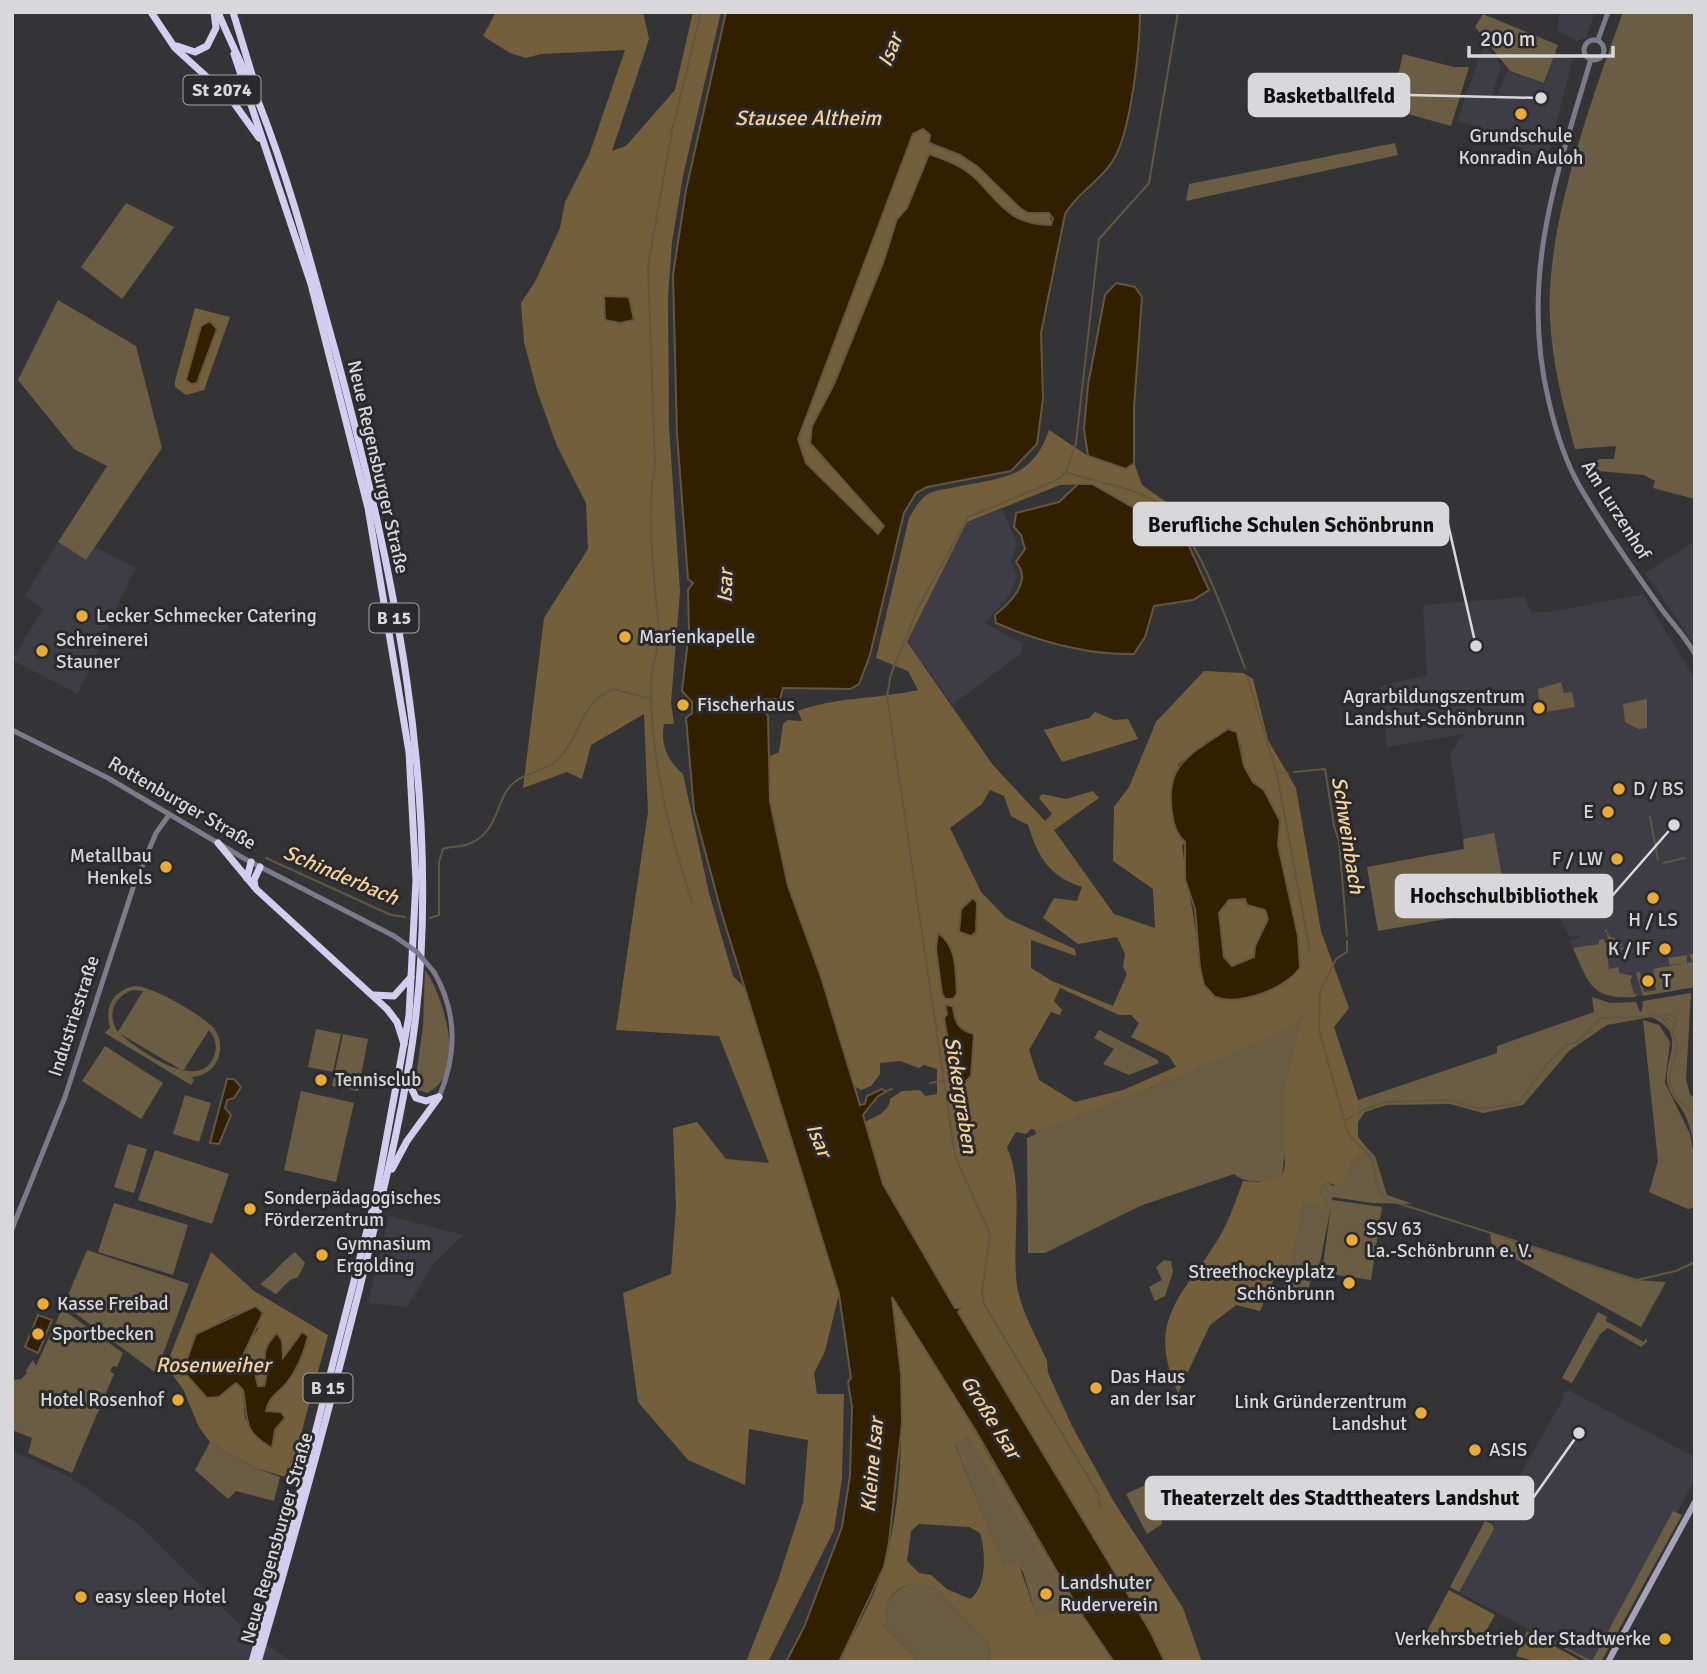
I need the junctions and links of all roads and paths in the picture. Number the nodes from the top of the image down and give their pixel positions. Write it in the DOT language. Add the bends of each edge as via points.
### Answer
graph roads {
  1 [pos="151,12"];
  2 [pos="216,12"];
  3 [pos="233,12"];
  4 [pos="1608,12"];
  5 [pos="1598,40"];
  6 [pos="170,41"];
  7 [pos="231,45"];
  8 [pos="1591,59"];
  9 [pos="261,109"];
  10 [pos="266,148"];
  11 [pos="1695,654"];
  12 [pos="12,730"];
  13 [pos="169,815"];
  14 [pos="218,844"];
  15 [pos="251,862"];
  16 [pos="260,867"];
  17 [pos="247,878"];
  18 [pos="257,890"];
  19 [pos="413,974"];
  20 [pos="369,993"];
  21 [pos="405,1048"];
  22 [pos="407,1078"];
  23 [pos="439,1097"];
  24 [pos="386,1182"];
  25 [pos="12,1229"];
  26 [pos="1695,1502"];
  27 [pos="252,1662"];
  28 [pos="258,1662"];
  29 [pos="1608,1662"];
  1 -- 6 [label="highway, St 2074"];
  2 -- 6 [label="highway" via="216,28 207,46 189,51"];
  2 -- 7 [label="highway, B 15"];
  3 -- 9 [label="highway, St 2074"];
  4 -- 5 [label="street"];
  5 -- 8 [label="street" via="1603,54"];
  5 -- 8 [label="street" via="1584,47"];
  6 -- 10 [label="highway, St 2074" via="231,99"];
  7 -- 9 [label="highway, B 15"];
  7 -- 10 [label="highway, B 15"];
  8 -- 11 [label="street, Am Lurzenhof" via="1553,186 1537,285 1540,363 1556,432 1572,472 1620,550"];
  9 -- 22 [label="highway, Neue Regensburger Straße / B 15" via="308,252 362,453 408,701 423,880 418,993"];
  10 -- 19 [label="highway, B 15" via="311,284 368,508 411,776 416,880"];
  12 -- 13 [label="street, Rottenburger Straße"];
  13 -- 14 [label="street, Rottenburger Straße"];
  13 -- 25 [label="street, Industriestraße" via="156,833 133,888 65,1097"];
  14 -- 15 [label="street, Rottenburger Straße"];
  14 -- 17 [label="highway"];
  15 -- 16 [label="street, Rottenburger Straße"];
  15 -- 17 [label="highway"];
  16 -- 18 [label="highway" via="254,880"];
  16 -- 23 [label="street, Rottenburger Straße, bridge" via="394,936 434,972 446,994 452,1024 451,1059"];
  17 -- 18 [label="highway"];
  18 -- 20 [label="highway"];
  19 -- 20 [label="highway" via="394,996"];
  19 -- 21 [label="highway, B 15"];
  20 -- 21 [label="highway" via="397,1022"];
  21 -- 27 [label="highway, Neue Regensburger Straße / B 15" via="344,1327"];
  22 -- 23 [label="highway" via="416,1098"];
  22 -- 24 [label="highway, Neue Regensburger Straße / B 15"];
  23 -- 24 [label="highway" via="407,1140"];
  24 -- 28 [label="highway, Neue Regensburger Straße / B 15" via="308,1489"];
  26 -- 29 [label="main road"];
}
